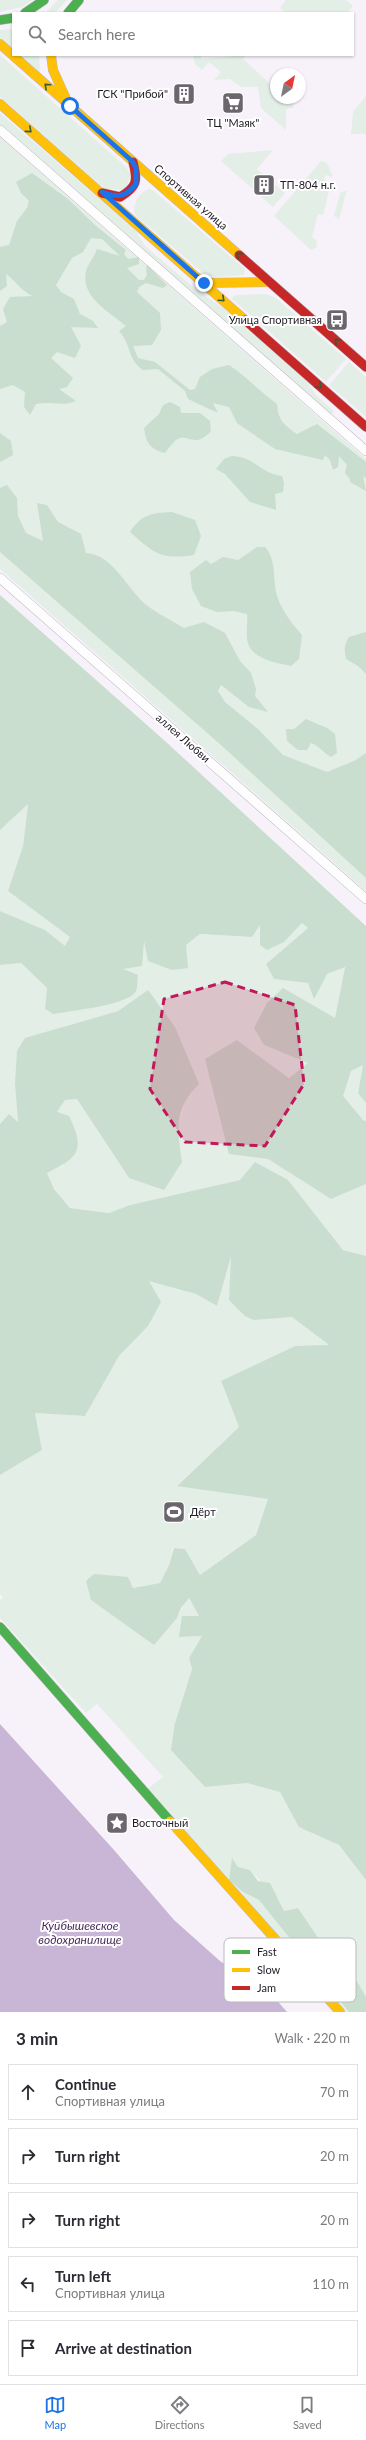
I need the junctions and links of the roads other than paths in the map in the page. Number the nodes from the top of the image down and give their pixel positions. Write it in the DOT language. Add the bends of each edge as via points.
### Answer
graph roads {
  1 [pos="44,0"];
  2 [pos="79,0"];
  3 [pos="26,12"];
  4 [pos="69,12"];
  5 [pos="12,18"];
  6 [pos="0,20"];
  7 [pos="0,44"];
  8 [pos="12,55"];
  9 [pos="14,56"];
  10 [pos="51,56"];
  11 [pos="0,104"];
  12 [pos="70,106"];
  13 [pos="0,130"];
  14 [pos="132,161"];
  15 [pos="102,192"];
  16 [pos="269,282"];
  17 [pos="204,283"];
  18 [pos="366,367"];
  19 [pos="366,427"];
  20 [pos="366,451"];
  21 [pos="0,578"];
  22 [pos="366,899"];
  23 [pos="0,1627"];
  24 [pos="272,1938"];
  25 [pos="331,2002"];
  26 [pos="340,2012"];
  1 -- 3 [label="main road"];
  2 -- 4 [label="main road"];
  5 -- 6 [label="main road"];
  8 -- 7 [label="main road, Спортивная улица, one-way"];
  12 -- 9 [label="main road, Спортивная улица, one-way"];
  10 -- 12 [label="main road" via="59,87"];
  11 -- 15 [label="main road, one-way"];
  12 -- 14 [label="main road, Спортивная улица"];
  13 -- 20 [label="street"];
  14 -- 15 [label="main road" via="138,177 132,190 120,197"];
  16 -- 14 [label="main road, Спортивная улица, one-way"];
  15 -- 17 [label="main road"];
  16 -- 17 [label="main road"];
  18 -- 16 [label="main road, Спортивная улица, one-way"];
  17 -- 19 [label="main road, one-way"];
  21 -- 22 [label="street, аллея Любви"];
  23 -- 24 [label="main road"];
  25 -- 26 [label="main road"];
}
